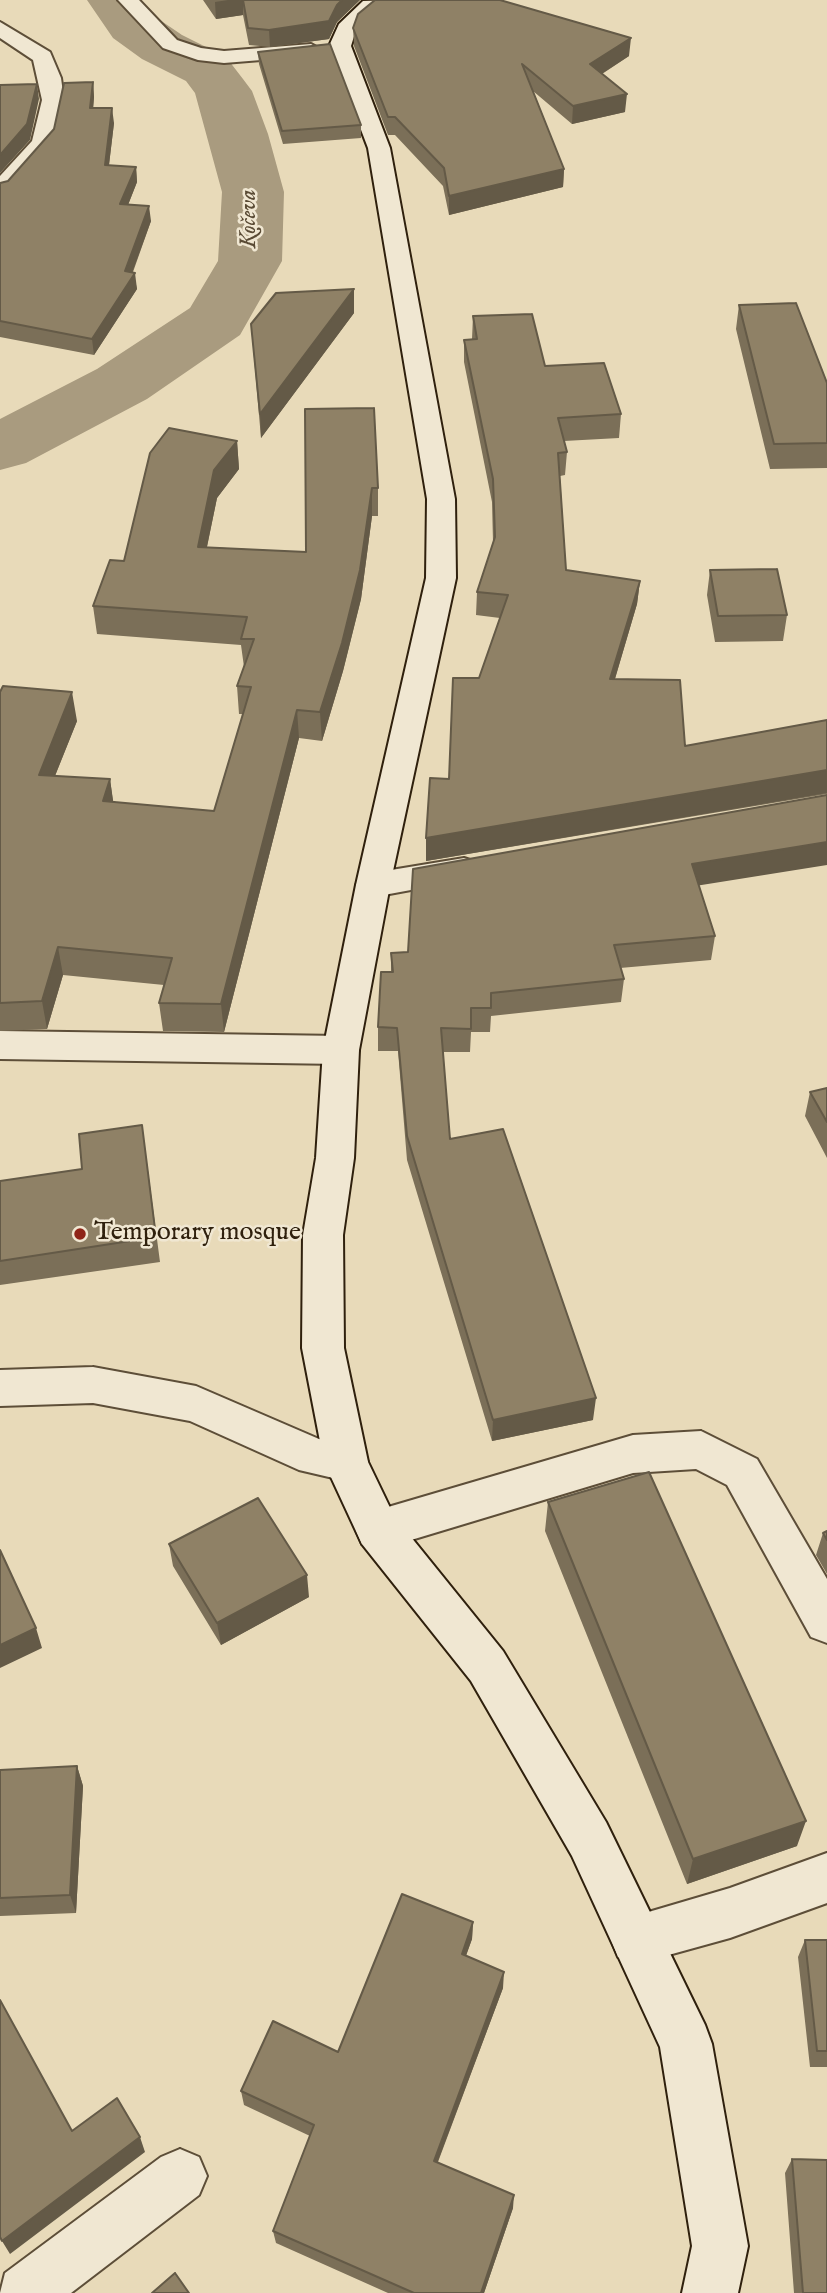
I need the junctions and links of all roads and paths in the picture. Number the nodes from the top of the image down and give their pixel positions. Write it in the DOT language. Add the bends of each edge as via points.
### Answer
graph roads {
  1 [pos="128,0"];
  2 [pos="382,0"];
  3 [pos="0,28"];
  4 [pos="340,46"];
  5 [pos="0,190"];
  6 [pos="496,864"];
  7 [pos="373,886"];
  8 [pos="0,1045"];
  9 [pos="341,1050"];
  10 [pos="0,1388"];
  11 [pos="346,1462"];
  12 [pos="378,1530"];
  13 [pos="827,1622"];
  14 [pos="827,1878"];
  15 [pos="636,1939"];
  16 [pos="180,2176"];
  17 [pos="25,2293"];
  18 [pos="710,2293"];
  1 -- 4 [label="main road" via="170,44 198,54 270,55"];
  2 -- 4 [label="main road" via="346,28"];
  3 -- 5 [label="main road" via="42,57 53,100 43,144"];
  4 -- 7 [label="main road" via="379,148 441,499 442,578"];
  6 -- 7 [label="main road"];
  7 -- 9 [label="main road"];
  8 -- 9 [label="main road"];
  9 -- 11 [label="main road" via="335,1158 323,1235 323,1348"];
  10 -- 11 [label="main road" via="93,1385 197,1404 314,1457"];
  11 -- 12 [label="main road"];
  12 -- 13 [label="main road" via="633,1454 701,1450 741,1472"];
  12 -- 15 [label="main road" via="487,1666 589,1839"];
  14 -- 15 [label="main road" via="730,1913"];
  15 -- 18 [label="main road" via="686,2044 720,2246"];
  16 -- 17 [label="main road"];
}
